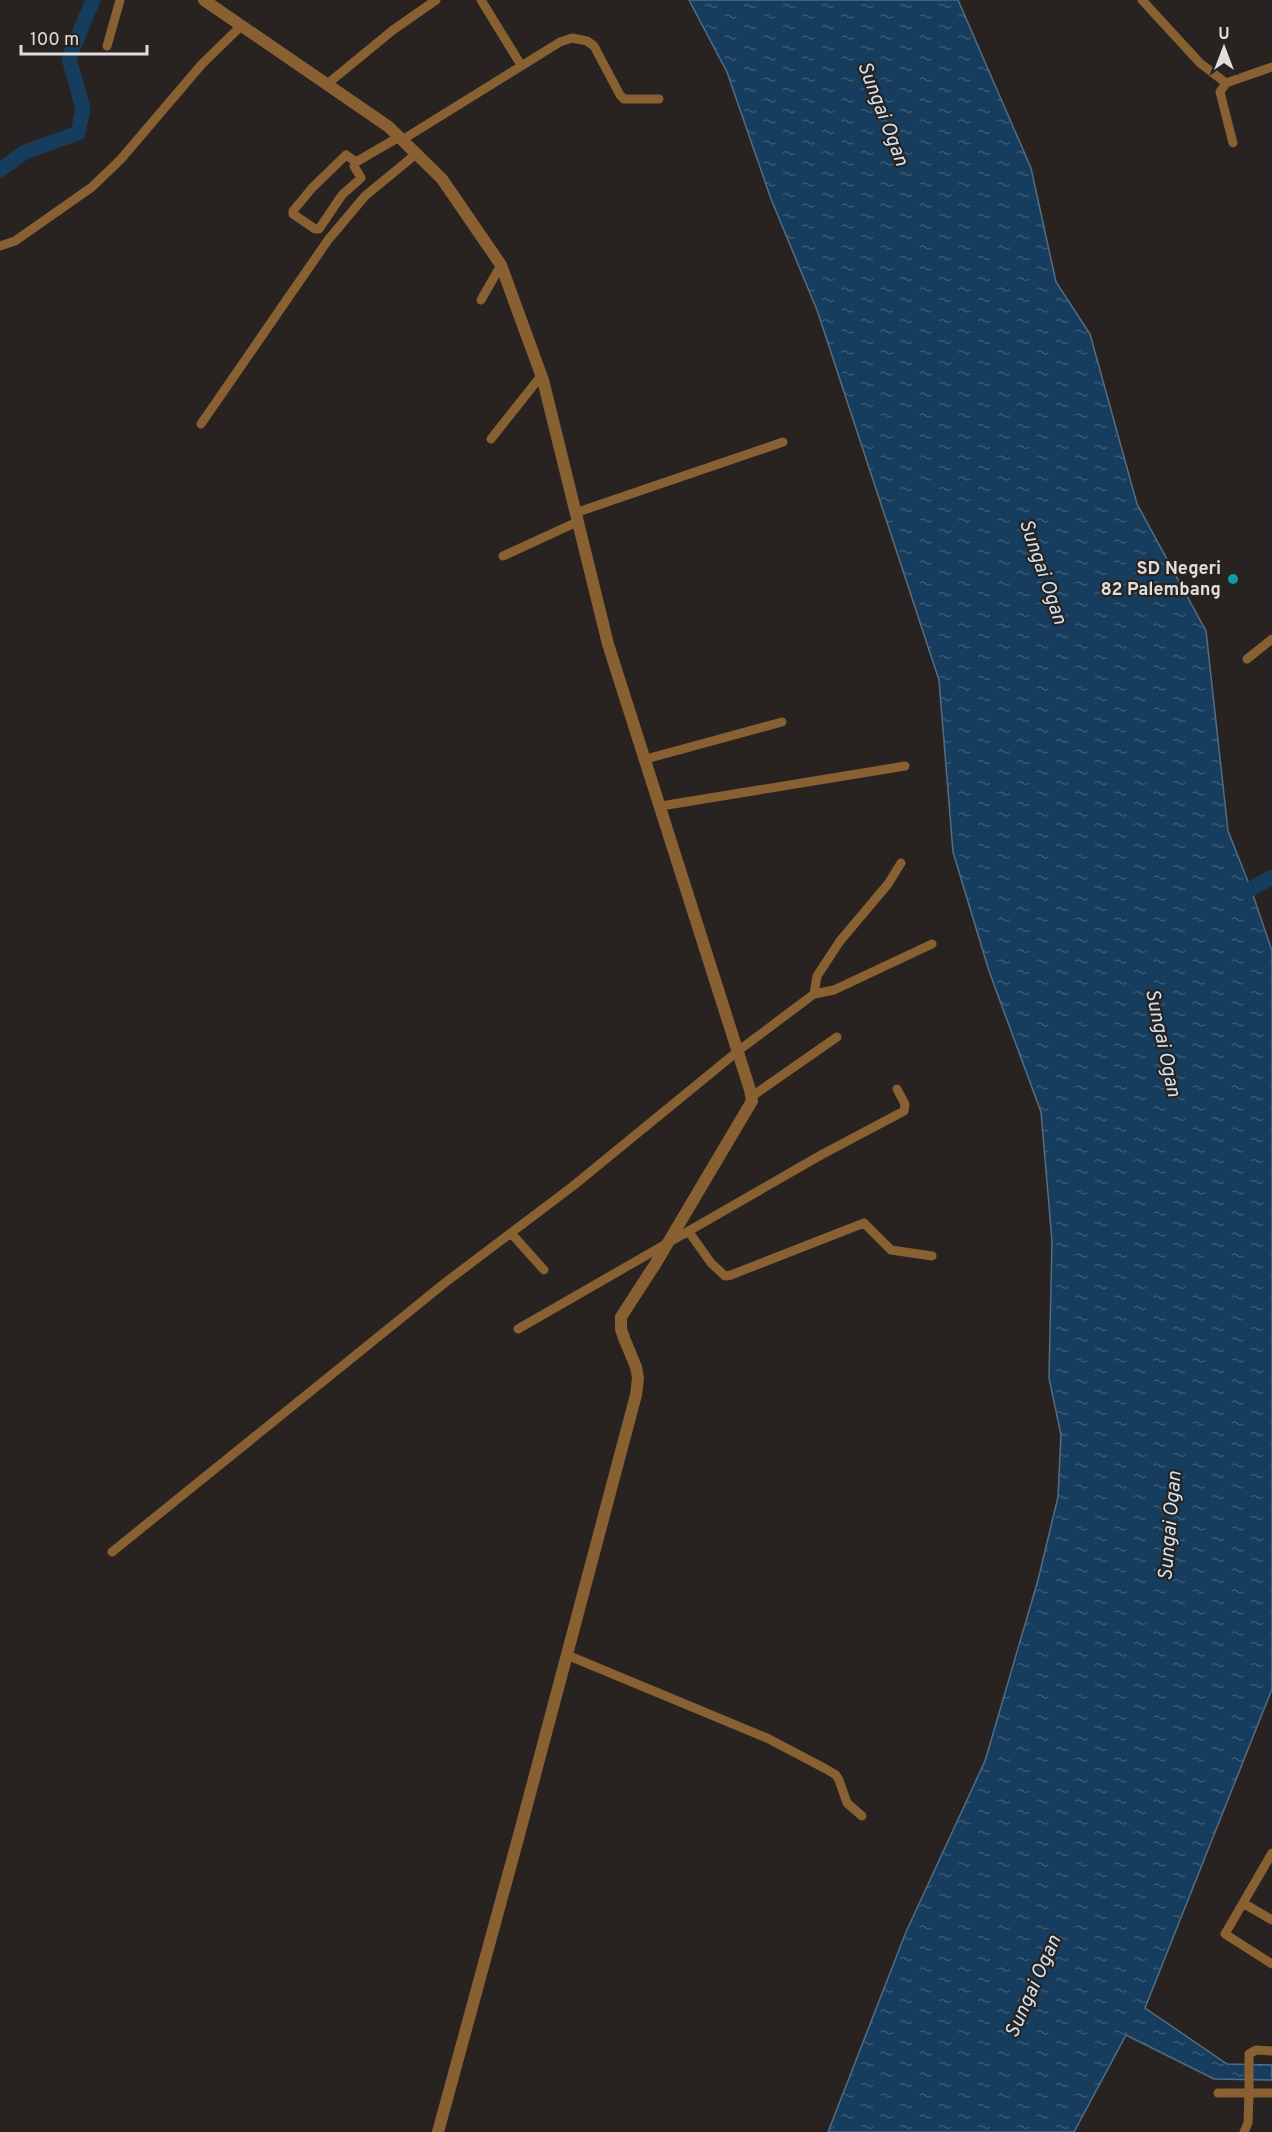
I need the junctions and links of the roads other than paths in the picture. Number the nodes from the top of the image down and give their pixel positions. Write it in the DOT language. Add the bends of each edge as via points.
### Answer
graph roads {
  1 [pos="120,0"];
  2 [pos="204,0"];
  3 [pos="436,0"];
  4 [pos="481,0"];
  5 [pos="1142,0"];
  6 [pos="241,26"];
  7 [pos="107,45"];
  8 [pos="521,65"];
  9 [pos="1272,67"];
  10 [pos="1226,84"];
  11 [pos="326,86"];
  12 [pos="659,99"];
  13 [pos="400,139"];
  14 [pos="1233,143"];
  15 [pos="416,154"];
  16 [pos="356,162"];
  17 [pos="0,246"];
  18 [pos="501,265"];
  19 [pos="481,300"];
  20 [pos="541,376"];
  21 [pos="201,424"];
  22 [pos="491,439"];
  23 [pos="783,442"];
  24 [pos="576,517"];
  25 [pos="503,556"];
  26 [pos="1272,639"];
  27 [pos="1247,659"];
  28 [pos="782,722"];
  29 [pos="646,759"];
  30 [pos="904,766"];
  31 [pos="661,806"];
  32 [pos="901,863"];
  33 [pos="932,944"];
  34 [pos="814,994"];
  35 [pos="837,1037"];
  36 [pos="738,1051"];
  37 [pos="897,1089"];
  38 [pos="751,1093"];
  39 [pos="689,1232"];
  40 [pos="513,1235"];
  41 [pos="668,1244"];
  42 [pos="932,1256"];
  43 [pos="544,1270"];
  44 [pos="518,1329"];
  45 [pos="111,1552"];
  46 [pos="567,1655"];
  47 [pos="862,1816"];
  48 [pos="1272,1853"];
  49 [pos="1268,1867"];
  50 [pos="1243,1903"];
  51 [pos="1272,1920"];
  52 [pos="1272,1964"];
  53 [pos="1272,2051"];
  54 [pos="1250,2088"];
  55 [pos="1218,2093"];
  56 [pos="1272,2093"];
  57 [pos="438,2132"];
  58 [pos="1244,2132"];
  1 -- 7 [label="street"];
  2 -- 6 [label="street"];
  3 -- 11 [label="street"];
  4 -- 8 [label="street"];
  5 -- 10 [label="street" via="1200,63"];
  6 -- 11 [label="street"];
  6 -- 17 [label="street" via="88,190 15,241"];
  8 -- 12 [label="street" via="560,42 572,38 587,41 594,46 624,99"];
  8 -- 13 [label="street"];
  9 -- 10 [label="street"];
  10 -- 14 [label="street" via="1220,92"];
  11 -- 13 [label="street"];
  13 -- 15 [label="street"];
  13 -- 16 [label="street"];
  15 -- 18 [label="street" via="442,179"];
  15 -- 21 [label="street" via="365,196 328,240"];
  16 -- 16 [label="street" via="346,155 312,188 293,214 319,229 361,178 354,166"];
  18 -- 19 [label="street"];
  18 -- 20 [label="street"];
  20 -- 22 [label="street"];
  20 -- 24 [label="street"];
  23 -- 24 [label="street"];
  24 -- 25 [label="street"];
  24 -- 29 [label="street" via="608,644"];
  26 -- 27 [label="street"];
  28 -- 29 [label="street"];
  29 -- 31 [label="street"];
  30 -- 31 [label="street"];
  31 -- 36 [label="street"];
  32 -- 34 [label="street" via="840,941 817,976"];
  33 -- 34 [label="street" via="834,990"];
  34 -- 36 [label="street"];
  35 -- 38 [label="street"];
  36 -- 38 [label="street"];
  36 -- 40 [label="street"];
  37 -- 39 [label="street" via="905,1104 904,1111"];
  38 -- 41 [label="street" via="752,1101"];
  39 -- 41 [label="street"];
  39 -- 42 [label="street" via="725,1276 864,1223 891,1250"];
  40 -- 43 [label="street"];
  40 -- 45 [label="street" via="437,1290"];
  41 -- 44 [label="street"];
  41 -- 46 [label="street" via="621,1317 621,1329 636,1367 637,1388"];
  46 -- 47 [label="street" via="767,1738 826,1769 836,1775 848,1803"];
  46 -- 57 [label="street"];
  48 -- 49 [label="street"];
  49 -- 50 [label="street"];
  50 -- 51 [label="street"];
  50 -- 52 [label="street" via="1226,1937"];
  53 -- 54 [label="street" via="1256,2050 1249,2054"];
  54 -- 55 [label="street"];
  54 -- 56 [label="street"];
  54 -- 58 [label="street"];
}
